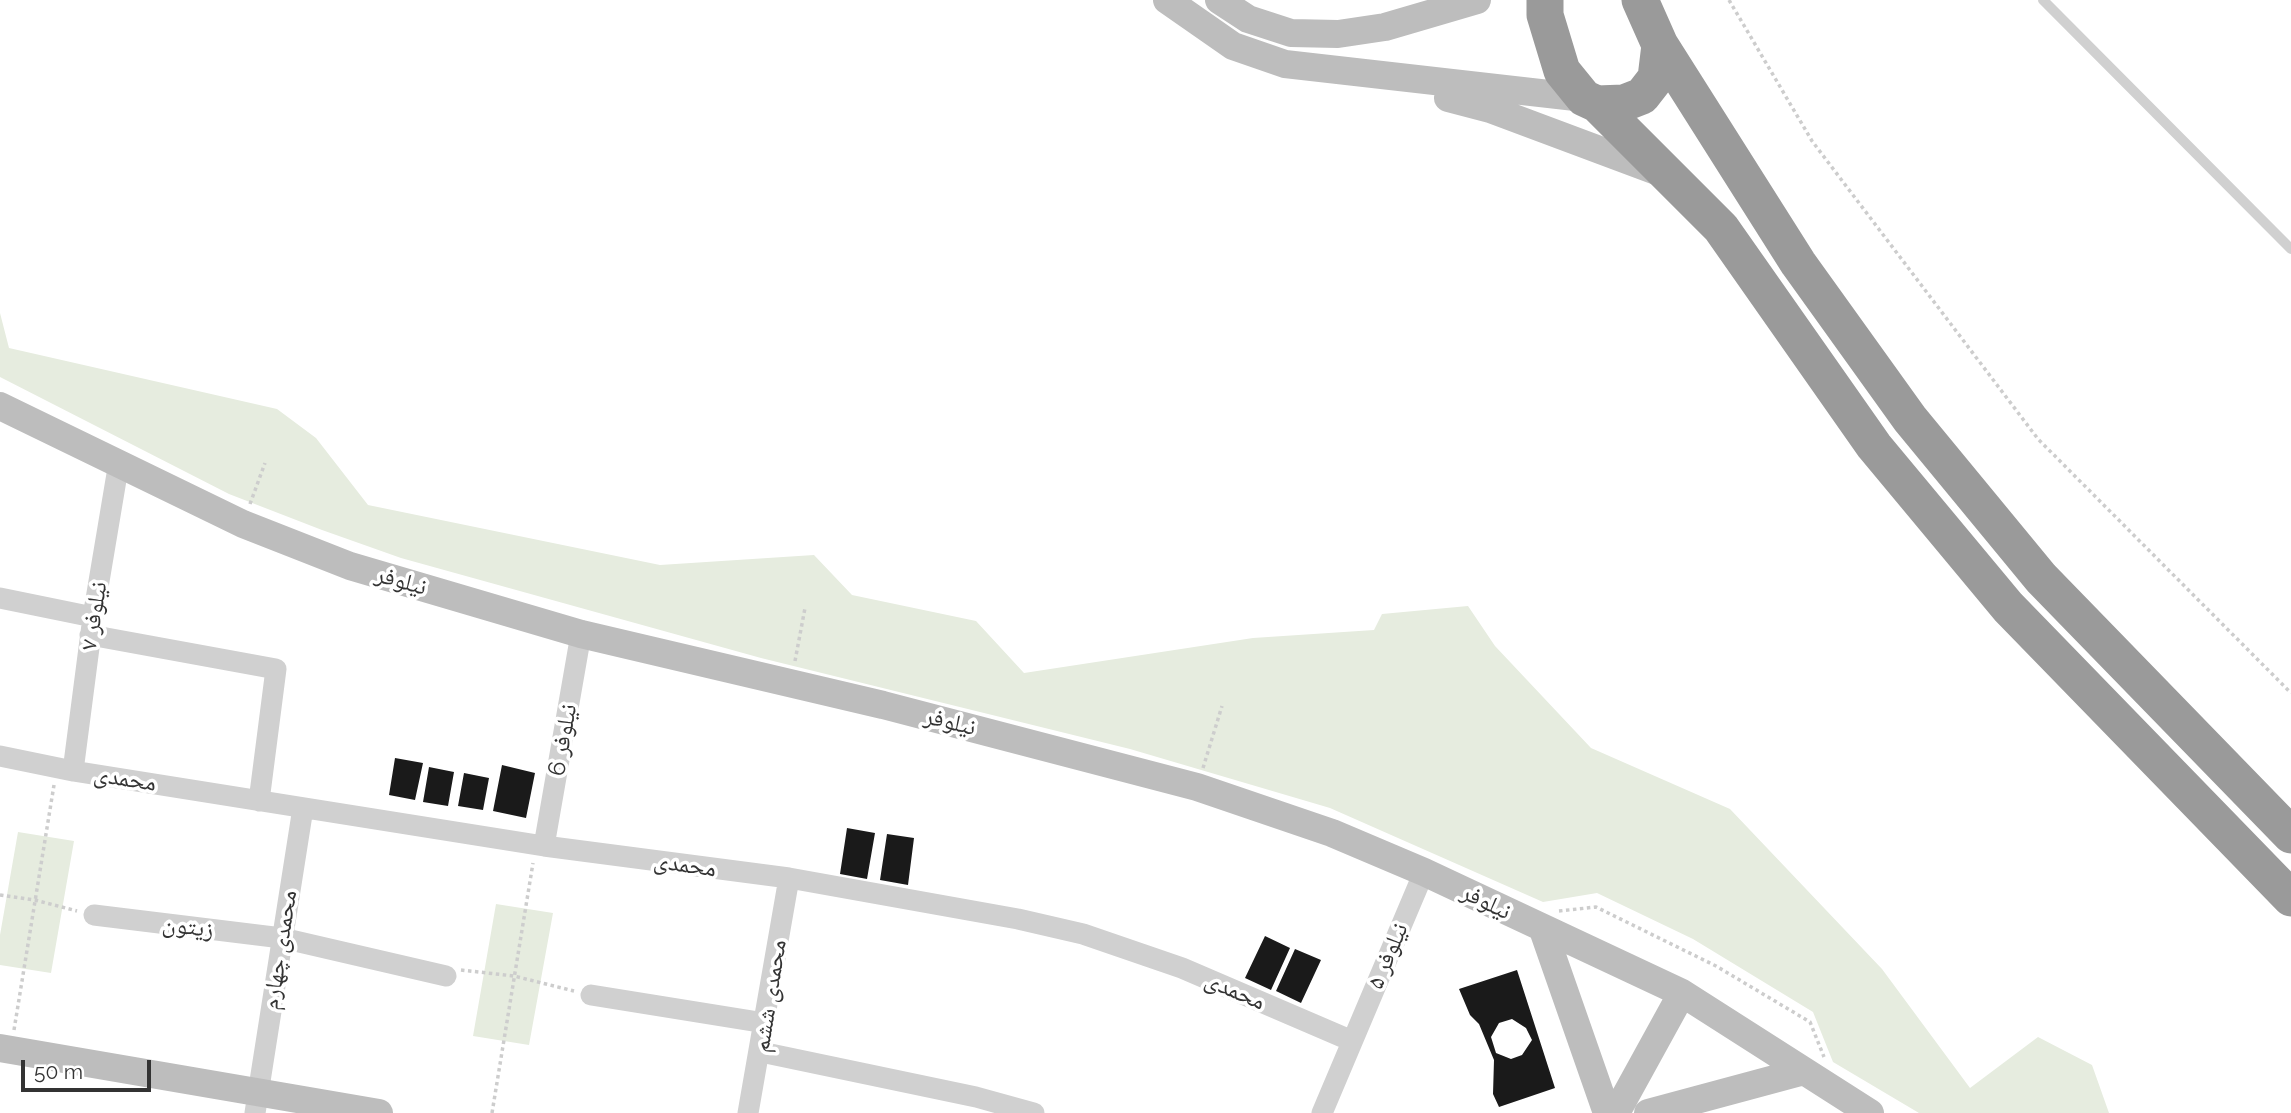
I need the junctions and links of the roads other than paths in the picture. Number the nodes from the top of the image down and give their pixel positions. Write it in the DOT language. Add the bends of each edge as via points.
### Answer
graph roads {
  1 [pos="1167,0"];
  2 [pos="1219,0"];
  3 [pos="1477,0"];
  4 [pos="1545,0"];
  5 [pos="1640,0"];
  6 [pos="2043,0"];
  7 [pos="1660,44"];
  8 [pos="1361,75"];
  9 [pos="1591,101"];
  10 [pos="1665,175"];
  11 [pos="2291,249"];
  12 [pos="0,406"];
  13 [pos="119,462"];
  14 [pos="0,598"];
  15 [pos="92,626"];
  16 [pos="581,634"];
  17 [pos="0,756"];
  18 [pos="65,769"];
  19 [pos="259,801"];
  20 [pos="303,808"];
  21 [pos="2291,835"];
  22 [pos="540,845"];
  23 [pos="1424,872"];
  24 [pos="789,878"];
  25 [pos="2291,898"];
  26 [pos="93,915"];
  27 [pos="1544,930"];
  28 [pos="282,938"];
  29 [pos="446,976"];
  30 [pos="1682,993"];
  31 [pos="591,995"];
  32 [pos="765,1023"];
  33 [pos="1352,1041"];
  34 [pos="6,1048"];
  35 [pos="761,1052"];
  36 [pos="1804,1071"];
  37 [pos="256,1103"];
  38 [pos="379,1113"];
  39 [pos="748,1113"];
  40 [pos="1034,1113"];
  41 [pos="1322,1113"];
  42 [pos="1607,1113"];
  43 [pos="1616,1113"];
  44 [pos="1648,1113"];
  45 [pos="1870,1113"];
  1 -- 8 [label="street" via="1233,46 1285,64"];
  2 -- 3 [label="street" via="1248,19 1291,33 1338,34 1385,27"];
  4 -- 9 [label="highway" via="1562,71"];
  5 -- 7 [label="highway"];
  6 -- 11 [label="lane"];
  7 -- 9 [label="highway" via="1656,78 1642,96 1624,103"];
  7 -- 21 [label="highway" via="1798,263 1910,419 2041,578"];
  8 -- 9 [label="street"];
  8 -- 10 [label="street" via="1490,109"];
  9 -- 10 [label="highway"];
  10 -- 25 [label="highway" via="1721,228 1874,446 2008,607"];
  12 -- 13 [label="street, نیلوفر"];
  13 -- 15 [label="street, نیلوفر ۷"];
  13 -- 16 [label="street, نیلوفر" via="243,524 350,566"];
  14 -- 15 [label="street"];
  15 -- 18 [label="street, نیلوفر ۷"];
  15 -- 19 [label="street" via="276,669"];
  16 -- 22 [label="street, نیلوفر 6"];
  16 -- 23 [label="street, نیلوفر" via="883,705 1197,787 1332,833"];
  17 -- 18 [label="street, محمدی"];
  18 -- 19 [label="street, محمدی"];
  19 -- 20 [label="street, محمدی"];
  20 -- 22 [label="street, محمدی"];
  20 -- 28 [label="street, محمدی چهارم"];
  22 -- 24 [label="street, محمدی"];
  23 -- 27 [label="street, نیلوفر"];
  23 -- 33 [label="street, نیلوفر ۵"];
  24 -- 32 [label="street, محمدی ششم"];
  24 -- 33 [label="street, محمدی" via="1083,934 1182,968"];
  26 -- 28 [label="street, زیتون"];
  27 -- 30 [label="street, نیلوفر"];
  27 -- 42 [label="street"];
  28 -- 29 [label="street, زیتون"];
  28 -- 37 [label="street, محمدی چهارم"];
  30 -- 36 [label="street, نیلوفر"];
  30 -- 43 [label="street"];
  31 -- 32 [label="street"];
  32 -- 35 [label="street, محمدی ششم"];
  33 -- 41 [label="street, نیلوفر ۵"];
  34 -- 37 [label="street"];
  35 -- 39 [label="street, محمدی ششم"];
  35 -- 40 [label="street"];
  36 -- 44 [label="street"];
  36 -- 45 [label="street, نیلوفر"];
  37 -- 38 [label="street"];
}
